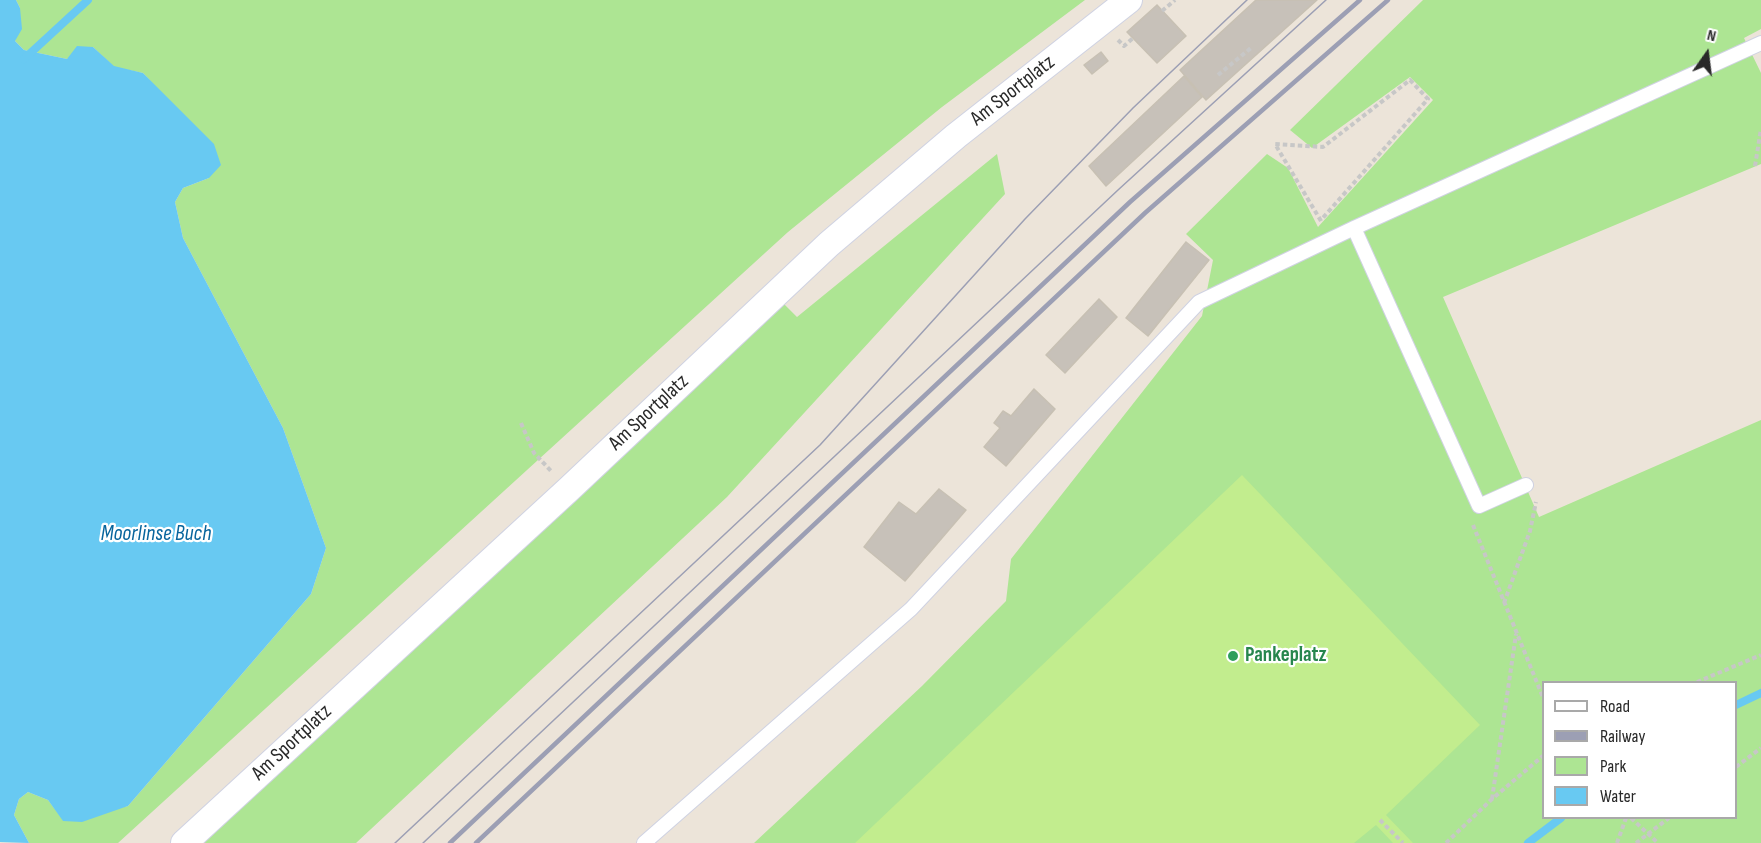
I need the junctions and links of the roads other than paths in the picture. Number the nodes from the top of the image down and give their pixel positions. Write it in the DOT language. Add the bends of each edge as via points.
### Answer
graph roads {
  1 [pos="1129,0"];
  2 [pos="1760,44"];
  3 [pos="1354,228"];
  4 [pos="1526,485"];
  5 [pos="184,843"];
  6 [pos="644,843"];
  1 -- 5 [label="street, Am Sportplatz" via="956,136 829,244"];
  2 -- 3 [label="lane"];
  3 -- 4 [label="lane" via="1479,506"];
  3 -- 6 [label="lane" via="1199,302 911,609"];
}
